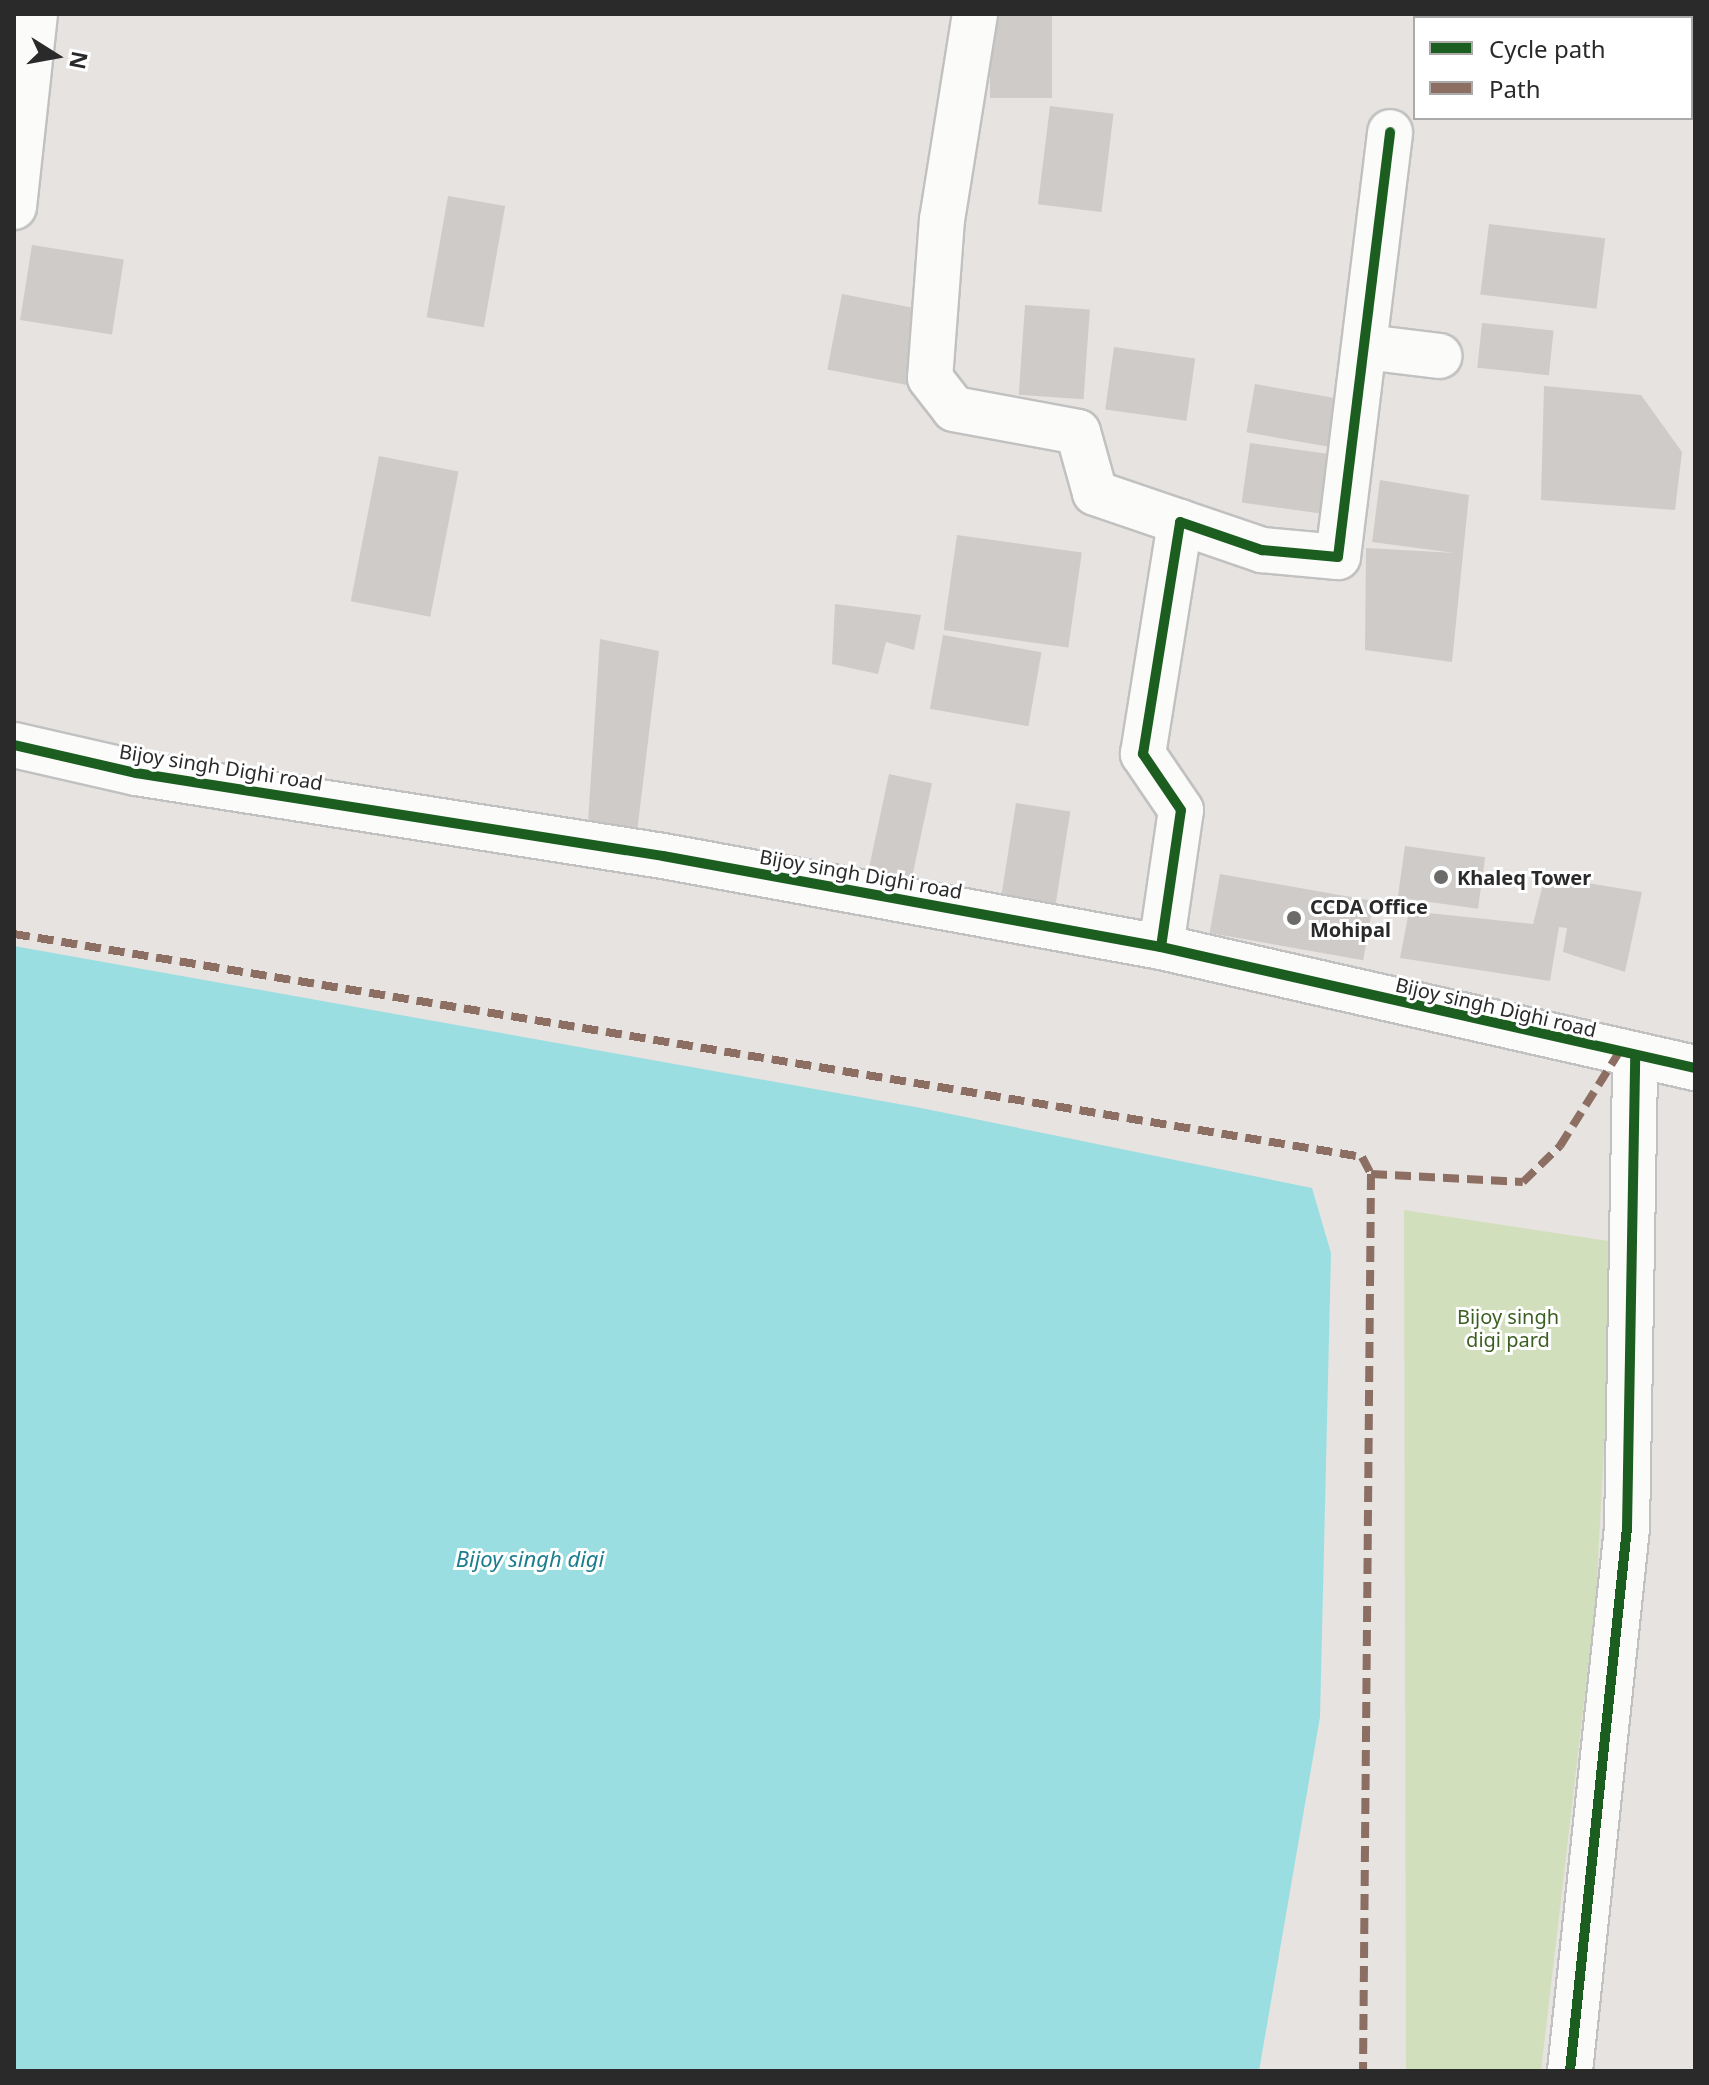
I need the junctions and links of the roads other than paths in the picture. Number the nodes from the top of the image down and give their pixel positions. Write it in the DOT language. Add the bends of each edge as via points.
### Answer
graph roads {
  1 [pos="35,14"];
  2 [pos="975,14"];
  3 [pos="1390,132"];
  4 [pos="14,207"];
  5 [pos="1366,347"];
  6 [pos="1439,356"];
  7 [pos="1180,522"];
  8 [pos="14,745"];
  9 [pos="1161,947"];
  10 [pos="1635,1058"];
  11 [pos="1695,1068"];
  12 [pos="1570,2071"];
  1 -- 4 [label="street"];
  2 -- 7 [label="street" via="942,219 930,378 954,409 1078,432 1095,493"];
  3 -- 5 [label="street"];
  5 -- 6 [label="street"];
  5 -- 7 [label="street" via="1338,557 1262,550"];
  7 -- 9 [label="street" via="1143,754 1181,810"];
  8 -- 9 [label="street, Bijoy singh Dighi road" via="136,773 663,856"];
  9 -- 10 [label="street, Bijoy singh Dighi road"];
  10 -- 11 [label="street, Bijoy singh Dighi road"];
  10 -- 12 [label="street" via="1627,1528"];
}
